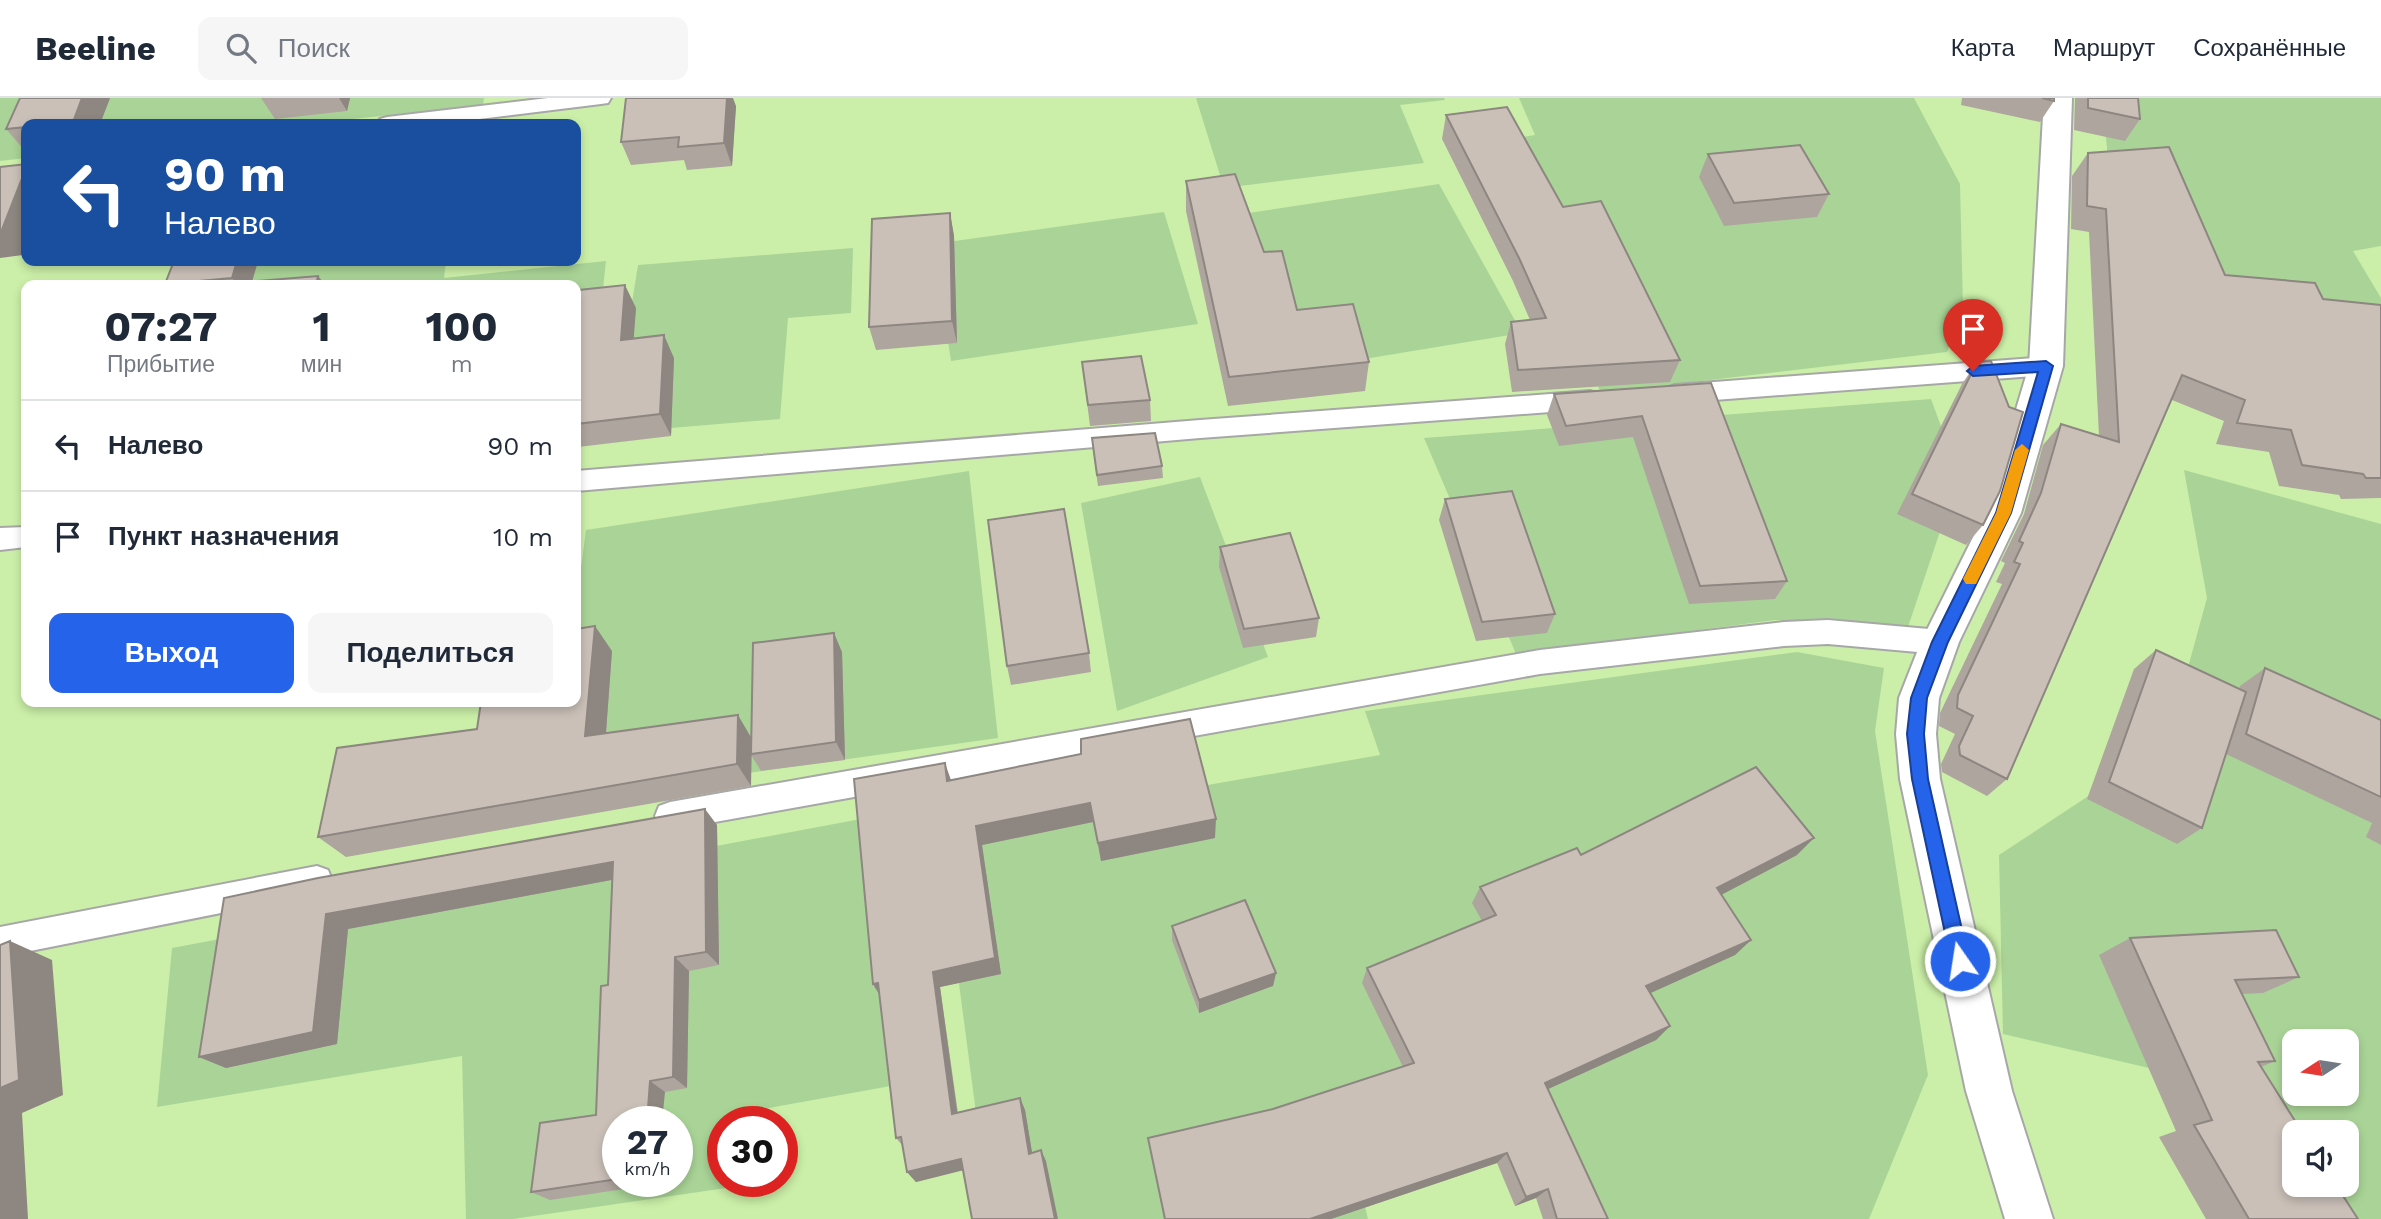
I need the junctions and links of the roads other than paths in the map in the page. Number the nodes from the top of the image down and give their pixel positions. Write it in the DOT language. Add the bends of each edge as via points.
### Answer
graph roads {
  1 [pos="601,98"];
  2 [pos="2057,98"];
  3 [pos="428,119"];
  4 [pos="2046,366"];
  5 [pos="1647,396"];
  6 [pos="1620,398"];
  7 [pos="581,481"];
  8 [pos="21,537"];
  9 [pos="0,539"];
  10 [pos="1940,642"];
  11 [pos="642,821"];
  12 [pos="343,875"];
  13 [pos="0,942"];
  14 [pos="2029,1219"];
  1 -- 3 [label="lane"];
  2 -- 4 [label="street"];
  4 -- 5 [label="lane"];
  4 -- 10 [label="street" via="2003,513"];
  6 -- 7 [label="lane"];
  8 -- 9 [label="lane"];
  10 -- 11 [label="lane" via="1828,632 1784,634 1539,662"];
  10 -- 14 [label="street" via="1919,698 1920,779 1989,1091"];
  12 -- 13 [label="lane"];
}
